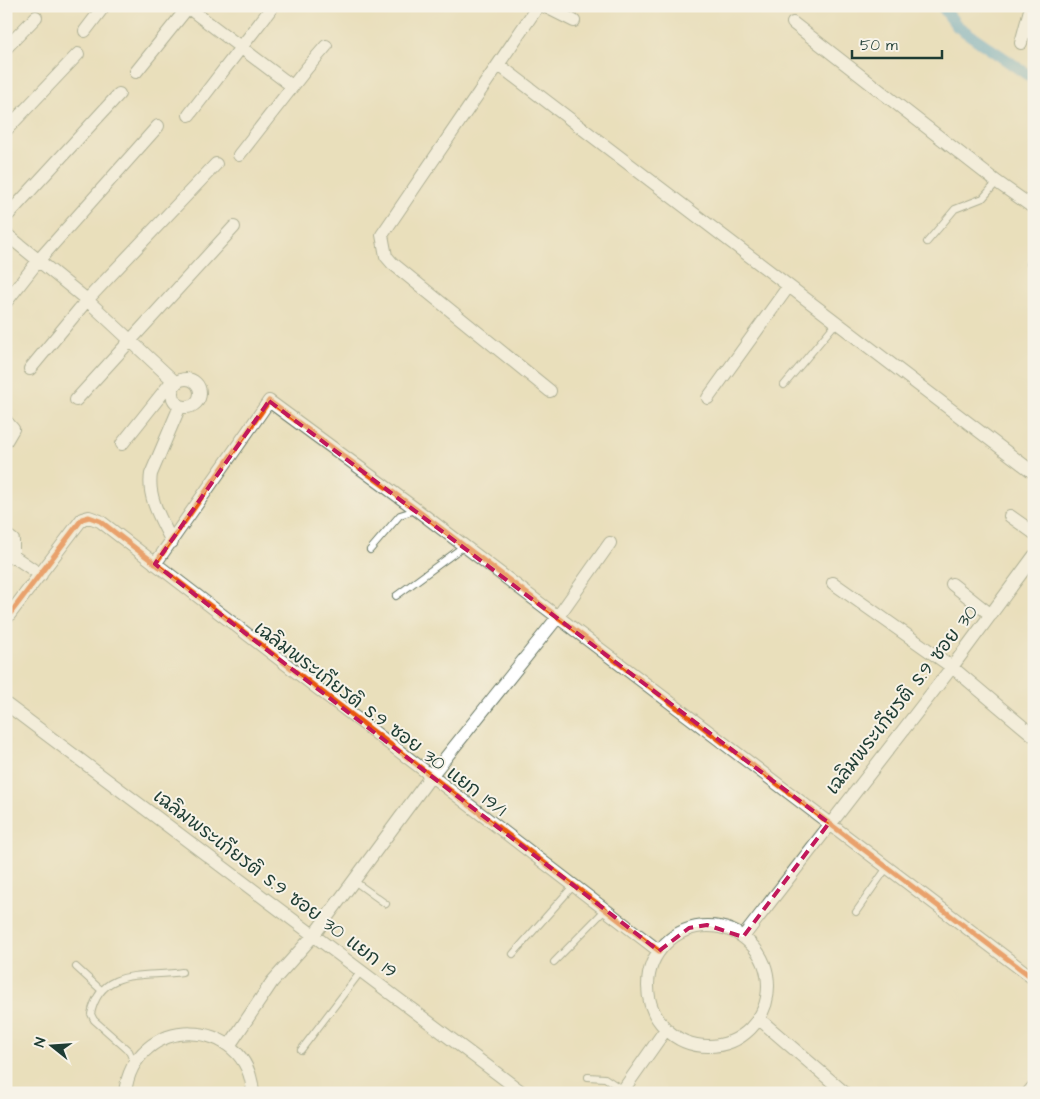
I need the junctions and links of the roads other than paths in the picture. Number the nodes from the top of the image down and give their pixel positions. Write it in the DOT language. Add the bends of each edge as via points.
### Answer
graph roads {
  1 [pos="104,6"];
  2 [pos="273,6"];
  3 [pos="538,6"];
  4 [pos="544,6"];
  5 [pos="1031,6"];
  6 [pos="188,7"];
  7 [pos="36,18"];
  8 [pos="574,21"];
  9 [pos="793,23"];
  10 [pos="85,31"];
  11 [pos="1021,44"];
  12 [pos="326,46"];
  13 [pos="240,47"];
  14 [pos="6,48"];
  15 [pos="78,54"];
  16 [pos="499,65"];
  17 [pos="136,72"];
  18 [pos="292,86"];
  19 [pos="119,94"];
  20 [pos="189,115"];
  21 [pos="158,126"];
  22 [pos="6,130"];
  23 [pos="239,155"];
  24 [pos="216,164"];
  25 [pos="997,182"];
  26 [pos="1034,208"];
  27 [pos="6,217"];
  28 [pos="234,227"];
  29 [pos="6,234"];
  30 [pos="927,242"];
  31 [pos="1034,256"];
  32 [pos="38,261"];
  33 [pos="1034,270"];
  34 [pos="788,287"];
  35 [pos="87,300"];
  36 [pos="6,302"];
  37 [pos="836,323"];
  38 [pos="130,342"];
  39 [pos="30,369"];
  40 [pos="175,382"];
  41 [pos="784,385"];
  42 [pos="550,392"];
  43 [pos="708,398"];
  44 [pos="76,400"];
  45 [pos="180,406"];
  46 [pos="6,420"];
  47 [pos="6,441"];
  48 [pos="122,444"];
  49 [pos="1034,473"];
  50 [pos="416,510"];
  51 [pos="1010,516"];
  52 [pos="1034,533"];
  53 [pos="6,535"];
  54 [pos="172,542"];
  55 [pos="610,543"];
  56 [pos="464,546"];
  57 [pos="370,550"];
  58 [pos="1034,556"];
  59 [pos="10,557"];
  60 [pos="155,564"];
  61 [pos="41,575"];
  62 [pos="833,583"];
  63 [pos="952,584"];
  64 [pos="396,596"];
  65 [pos="990,614"];
  66 [pos="557,618"];
  67 [pos="6,619"];
  68 [pos="952,667"];
  69 [pos="6,704"];
  70 [pos="1034,736"];
  71 [pos="430,776"];
  72 [pos="829,823"];
  73 [pos="886,869"];
  74 [pos="354,881"];
  75 [pos="574,884"];
  76 [pos="386,904"];
  77 [pos="606,909"];
  78 [pos="856,912"];
  79 [pos="313,936"];
  80 [pos="743,937"];
  81 [pos="659,951"];
  82 [pos="513,954"];
  83 [pos="554,962"];
  84 [pos="76,967"];
  85 [pos="362,970"];
  86 [pos="182,972"];
  87 [pos="1034,979"];
  88 [pos="100,989"];
  89 [pos="758,1018"];
  90 [pos="666,1029"];
  91 [pos="229,1046"];
  92 [pos="301,1050"];
  93 [pos="134,1063"];
  94 [pos="588,1078"];
  95 [pos="1034,1086"];
  96 [pos="622,1091"];
  97 [pos="125,1093"];
  98 [pos="253,1093"];
  99 [pos="523,1093"];
  100 [pos="845,1093"];
  101 [pos="1028,1093"];
  1 -- 10 [label="street"];
  2 -- 13 [label="street"];
  3 -- 16 [label="street"];
  4 -- 8 [label="street"];
  5 -- 11 [label="street"];
  6 -- 13 [label="street"];
  6 -- 17 [label="street"];
  7 -- 14 [label="street"];
  9 -- 25 [label="street"];
  12 -- 18 [label="street"];
  13 -- 18 [label="street"];
  13 -- 20 [label="street"];
  15 -- 22 [label="street"];
  16 -- 34 [label="street"];
  16 -- 42 [label="street" via="382,235 383,247 392,263"];
  18 -- 23 [label="street"];
  19 -- 27 [label="street"];
  21 -- 32 [label="street"];
  24 -- 35 [label="street"];
  25 -- 26 [label="street"];
  25 -- 30 [label="lane" via="983,198 955,209"];
  28 -- 38 [label="street"];
  29 -- 32 [label="street"];
  31 -- 33 [label="lane" via="1030,264"];
  32 -- 35 [label="street"];
  32 -- 36 [label="street"];
  34 -- 37 [label="street"];
  34 -- 43 [label="street"];
  35 -- 38 [label="street"];
  35 -- 39 [label="street"];
  37 -- 41 [label="lane"];
  37 -- 49 [label="street"];
  38 -- 40 [label="street"];
  38 -- 44 [label="street"];
  40 -- 45 [label="street" via="172,396"];
  40 -- 45 [label="street" via="194,381 201,393 194,406"];
  40 -- 48 [label="street"];
  45 -- 54 [label="street" via="149,486"];
  46 -- 47 [label="street" via="13,430"];
  50 -- 54 [label="street" via="270,400"];
  50 -- 56 [label="street"];
  50 -- 57 [label="lane" via="400,515"];
  51 -- 52 [label="street"];
  53 -- 59 [label="street" via="13,540"];
  54 -- 60 [label="street"];
  55 -- 66 [label="street"];
  56 -- 64 [label="lane"];
  56 -- 66 [label="street"];
  58 -- 65 [label="street, เฉลิมพระเกียรติ ร.9 ซอย 30"];
  59 -- 61 [label="street"];
  60 -- 61 [label="street, เฉลิมพระเกียรติ ร.9 ซอย 30 แยก 19/1" via="100,521 89,517 82,519"];
  60 -- 71 [label="street, เฉลิมพระเกียรติ ร.9 ซอย 30 แยก 19/1"];
  61 -- 67 [label="street"];
  62 -- 68 [label="street"];
  63 -- 65 [label="street"];
  65 -- 68 [label="street, เฉลิมพระเกียรติ ร.9 ซอย 30"];
  66 -- 71 [label="street"];
  66 -- 72 [label="street"];
  68 -- 70 [label="street"];
  68 -- 72 [label="street, เฉลิมพระเกียรติ ร.9 ซอย 30"];
  69 -- 79 [label="street, เฉลิมพระเกียรติ ร.9 ซอย 30 แยก 19"];
  71 -- 74 [label="street"];
  71 -- 75 [label="street, เฉลิมพระเกียรติ ร.9 ซอย 30 แยก 19/1"];
  72 -- 73 [label="street"];
  72 -- 80 [label="street, เฉลิมพระเกียรติ ร.9 ซอย 30"];
  73 -- 78 [label="lane"];
  73 -- 87 [label="street"];
  74 -- 76 [label="lane"];
  74 -- 79 [label="street"];
  75 -- 77 [label="street, เฉลิมพระเกียรติ ร.9 ซอย 30 แยก 19/1"];
  75 -- 82 [label="lane"];
  77 -- 81 [label="street, เฉลิมพระเกียรติ ร.9 ซอย 30 แยก 19/1"];
  77 -- 83 [label="lane"];
  79 -- 85 [label="street, เฉลิมพระเกียรติ ร.9 ซอย 30 แยก 19"];
  79 -- 91 [label="street" via="272,982"];
  80 -- 81 [label="street" via="726,928 707,925 689,928 672,937"];
  80 -- 89 [label="street" via="756,949 768,983 766,1002"];
  81 -- 90 [label="street" via="651,966 648,983 652,1008"];
  84 -- 88 [label="lane"];
  85 -- 92 [label="lane"];
  85 -- 99 [label="street, เฉลิมพระเกียรติ ร.9 ซอย 30 แยก 19"];
  86 -- 88 [label="lane" via="151,973 116,980"];
  88 -- 93 [label="lane" via="91,1014 129,1051"];
  89 -- 90 [label="street" via="739,1036 714,1046 680,1040"];
  89 -- 100 [label="street"];
  90 -- 96 [label="street"];
  91 -- 93 [label="street" via="209,1036 186,1032 156,1041"];
  91 -- 98 [label="street" via="248,1071"];
  93 -- 97 [label="street"];
  94 -- 96 [label="lane" via="605,1078"];
  95 -- 101 [label="street"];
}
